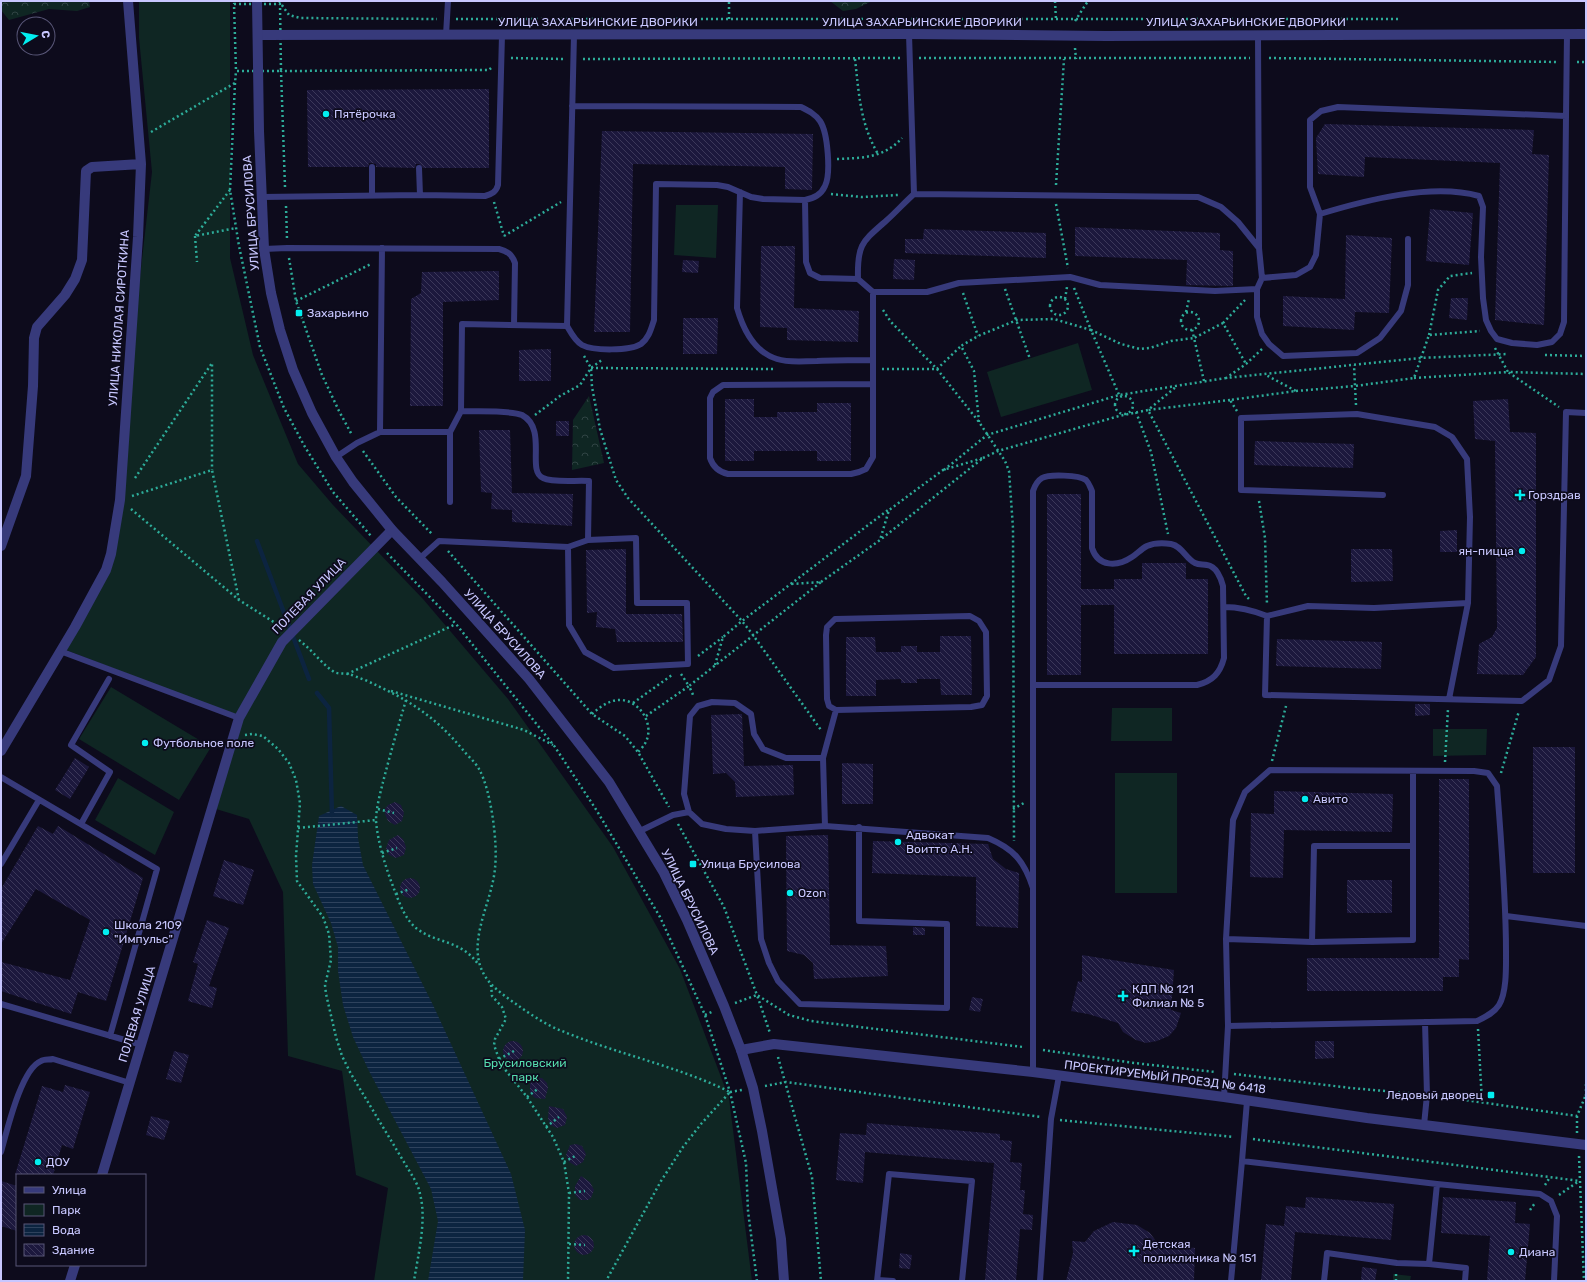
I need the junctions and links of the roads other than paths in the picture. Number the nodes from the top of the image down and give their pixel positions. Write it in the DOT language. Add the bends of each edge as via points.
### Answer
graph roads {
  1 [pos="128,1"];
  2 [pos="257,1"];
  3 [pos="448,1"];
  4 [pos="909,34"];
  5 [pos="1567,34"];
  6 [pos="1586,34"];
  7 [pos="258,35"];
  8 [pos="446,35"];
  9 [pos="502,35"];
  10 [pos="574,35"];
  11 [pos="1258,35"];
  12 [pos="572,106"];
  13 [pos="1566,116"];
  14 [pos="141,164"];
  15 [pos="372,167"];
  16 [pos="419,168"];
  17 [pos="740,192"];
  18 [pos="914,194"];
  19 [pos="372,195"];
  20 [pos="420,195"];
  21 [pos="261,197"];
  22 [pos="805,200"];
  23 [pos="1320,214"];
  24 [pos="1408,239"];
  25 [pos="382,248"];
  26 [pos="1259,248"];
  27 [pos="264,249"];
  28 [pos="1262,278"];
  29 [pos="858,279"];
  30 [pos="1257,289"];
  31 [pos="873,292"];
  32 [pos="514,324"];
  33 [pos="567,326"];
  34 [pos="873,360"];
  35 [pos="873,384"];
  36 [pos="461,411"];
  37 [pos="1586,413"];
  38 [pos="380,432"];
  39 [pos="450,432"];
  40 [pos="336,457"];
  41 [pos="1383,495"];
  42 [pos="450,502"];
  43 [pos="392,530"];
  44 [pos="588,540"];
  45 [pos="1,546"];
  46 [pos="568,547"];
  47 [pos="419,559"];
  48 [pos="1468,602"];
  49 [pos="1224,607"];
  50 [pos="1267,616"];
  51 [pos="60,651"];
  52 [pos="109,679"];
  53 [pos="1033,684"];
  54 [pos="1449,699"];
  55 [pos="836,710"];
  56 [pos="239,718"];
  57 [pos="1,752"];
  58 [pos="823,758"];
  59 [pos="1413,770"];
  60 [pos="1,777"];
  61 [pos="39,800"];
  62 [pos="688,812"];
  63 [pos="81,824"];
  64 [pos="825,826"];
  65 [pos="859,827"];
  66 [pos="640,831"];
  67 [pos="755,831"];
  68 [pos="1413,846"];
  69 [pos="1,864"];
  70 [pos="1033,888"];
  71 [pos="1506,916"];
  72 [pos="1586,926"];
  73 [pos="1226,939"];
  74 [pos="1312,942"];
  75 [pos="1,1004"];
  76 [pos="1425,1022"];
  77 [pos="1228,1026"];
  78 [pos="110,1036"];
  79 [pos="142,1045"];
  80 [pos="741,1050"];
  81 [pos="1033,1072"];
  82 [pos="1058,1076"];
  83 [pos="130,1083"];
  84 [pos="1224,1097"];
  85 [pos="1247,1100"];
  86 [pos="1424,1125"];
  87 [pos="1582,1144"];
  88 [pos="1,1152"];
  89 [pos="1242,1161"];
  90 [pos="102,1174"];
  91 [pos="1437,1184"];
  92 [pos="1429,1264"];
  93 [pos="75,1266"];
  94 [pos="878,1280"];
  95 [pos="70,1281"];
  96 [pos="784,1281"];
  97 [pos="894,1281"];
  98 [pos="962,1281"];
  99 [pos="1040,1281"];
  100 [pos="1231,1281"];
  101 [pos="1324,1281"];
  102 [pos="1465,1281"];
  103 [pos="1554,1281"];
  1 -- 14 [label="street, УЛИЦА НИКОЛАЯ СИРОТКИНА"];
  2 -- 7 [label="street, УЛИЦА БРУСИЛОВА"];
  3 -- 8 [label="lane"];
  4 -- 10 [label="street, УЛИЦА ЗАХАРЬИНСКИЕ ДВОРИКИ"];
  4 -- 11 [label="street, УЛИЦА ЗАХАРЬИНСКИЕ ДВОРИКИ"];
  4 -- 18 [label="lane"];
  5 -- 6 [label="street, УЛИЦА ЗАХАРЬИНСКИЕ ДВОРИКИ"];
  5 -- 11 [label="street, УЛИЦА ЗАХАРЬИНСКИЕ ДВОРИКИ"];
  5 -- 13 [label="lane"];
  7 -- 8 [label="street, УЛИЦА ЗАХАРЬИНСКИЕ ДВОРИКИ"];
  7 -- 21 [label="street, УЛИЦА БРУСИЛОВА"];
  8 -- 9 [label="street, УЛИЦА ЗАХАРЬИНСКИЕ ДВОРИКИ"];
  9 -- 10 [label="street, УЛИЦА ЗАХАРЬИНСКИЕ ДВОРИКИ"];
  9 -- 20 [label="lane" via="496,191 485,196"];
  10 -- 12 [label="lane"];
  11 -- 26 [label="lane"];
  12 -- 22 [label="lane" via="801,107 814,113 822,123 826,136 827,159 825,186 815,198"];
  12 -- 33 [label="lane"];
  13 -- 23 [label="lane" via="1338,107 1321,111 1310,120 1310,187"];
  13 -- 23 [label="lane" via="1564,322 1560,334 1552,342 1537,345 1512,343 1497,338 1491,331 1486,320 1483,298 1483,207 1479,196 1465,192 1413,193 1356,203"];
  14 -- 45 [label="street" via="92,167 86,170 82,260 75,279 65,295 37,326 34,338 34,386 26,476"];
  14 -- 51 [label="street, УЛИЦА НИКОЛАЯ СИРОТКИНА" via="120,500 106,570"];
  15 -- 19 [label="lane"];
  16 -- 20 [label="lane"];
  17 -- 22 [label="lane" via="763,199"];
  17 -- 33 [label="lane" via="717,185 656,184 654,320 650,335 641,344 616,349 582,345 572,336"];
  17 -- 34 [label="lane" via="737,308 751,341 762,352 777,360"];
  18 -- 26 [label="lane" via="1198,197 1221,207 1238,222"];
  18 -- 29 [label="lane" via="870,234 863,244 858,258"];
  19 -- 20 [label="lane"];
  19 -- 21 [label="lane"];
  21 -- 27 [label="street, УЛИЦА БРУСИЛОВА"];
  22 -- 29 [label="lane" via="806,262 810,273 820,278"];
  23 -- 28 [label="lane" via="1316,255 1310,267 1296,275"];
  24 -- 30 [label="lane" via="1408,285 1401,311 1380,338 1357,353 1283,356 1268,344 1262,334 1257,317"];
  25 -- 27 [label="lane"];
  25 -- 32 [label="lane" via="505,251 512,256 515,263"];
  25 -- 38 [label="lane"];
  26 -- 28 [label="lane"];
  27 -- 40 [label="street, УЛИЦА БРУСИЛОВА" via="271,293 293,370 312,413"];
  28 -- 30 [label="lane"];
  29 -- 31 [label="lane"];
  30 -- 31 [label="lane" via="1215,291 1100,285 1070,277 959,283 928,292"];
  31 -- 34 [label="lane"];
  32 -- 33 [label="lane"];
  32 -- 36 [label="lane" via="462,324"];
  34 -- 35 [label="lane"];
  35 -- 35 [label="lane" via="723,385 713,392 710,398 711,462 718,470 728,474 851,474 866,469 873,457"];
  36 -- 39 [label="lane"];
  36 -- 44 [label="lane" via="522,415 533,425 537,467 543,479 589,480"];
  37 -- 54 [label="lane" via="1566,412 1561,646 1549,680 1522,701"];
  38 -- 39 [label="lane"];
  38 -- 40 [label="lane"];
  39 -- 42 [label="lane"];
  40 -- 43 [label="street, УЛИЦА БРУСИЛОВА"];
  41 -- 48 [label="lane" via="1241,490 1241,418 1357,414 1435,427 1452,437 1467,459 1470,517"];
  43 -- 47 [label="street, УЛИЦА БРУСИЛОВА"];
  43 -- 56 [label="street, ПОЛЕВАЯ УЛИЦА" via="282,642"];
  44 -- 46 [label="lane"];
  44 -- 46 [label="lane" via="636,538 637,603 687,602 688,664 614,668 585,652 569,625"];
  46 -- 47 [label="lane" via="439,541"];
  47 -- 66 [label="street, УЛИЦА БРУСИЛОВА" via="529,679 609,782"];
  48 -- 50 [label="lane" via="1374,608 1308,606"];
  48 -- 54 [label="lane"];
  49 -- 50 [label="lane" via="1248,609"];
  49 -- 53 [label="lane" via="1222,666 1218,673 1205,683"];
  49 -- 53 [label="lane" via="1223,586 1217,572 1209,565 1195,563 1178,547 1170,544 1152,545 1120,563 1104,563 1094,554 1092,548 1092,491 1089,484 1076,476 1048,476 1039,480 1033,491"];
  50 -- 54 [label="lane" via="1265,695"];
  51 -- 56 [label="lane"];
  51 -- 57 [label="street, УЛИЦА НИКОЛАЯ СИРОТКИНА"];
  52 -- 63 [label="lane" via="71,745 110,772"];
  53 -- 70 [label="lane"];
  55 -- 55 [label="lane" via="971,708 982,705 987,696 986,632 983,626 970,616 834,619 827,627 826,663 827,699 829,706"];
  55 -- 58 [label="lane"];
  56 -- 79 [label="street, ПОЛЕВАЯ УЛИЦА"];
  58 -- 62 [label="lane" via="786,758 764,749 754,734 751,714 735,703 712,702 698,706 690,716 684,794"];
  58 -- 64 [label="lane"];
  59 -- 68 [label="lane"];
  59 -- 71 [label="lane" via="1474,770 1488,773 1497,786"];
  59 -- 73 [label="lane" via="1270,770 1246,792 1232,820"];
  60 -- 61 [label="lane"];
  61 -- 63 [label="lane"];
  61 -- 69 [label="lane"];
  62 -- 66 [label="lane" via="673,815"];
  62 -- 67 [label="lane" via="702,824"];
  63 -- 78 [label="lane" via="157,869"];
  64 -- 65 [label="lane"];
  64 -- 67 [label="lane"];
  65 -- 67 [label="lane" via="860,921 947,924 947,1008 800,1004 778,981 760,939"];
  65 -- 70 [label="lane" via="988,838 1004,844 1014,853 1028,874"];
  66 -- 80 [label="street, УЛИЦА БРУСИЛОВА" via="687,920"];
  68 -- 74 [label="lane" via="1413,940"];
  68 -- 74 [label="lane" via="1314,846"];
  70 -- 81 [label="lane"];
  71 -- 72 [label="lane"];
  71 -- 76 [label="lane" via="1506,973 1500,1005 1491,1014 1477,1021"];
  73 -- 74 [label="lane"];
  73 -- 77 [label="lane"];
  75 -- 78 [label="lane"];
  76 -- 77 [label="lane"];
  76 -- 86 [label="lane" via="1427,1095"];
  77 -- 84 [label="lane"];
  78 -- 79 [label="lane"];
  79 -- 83 [label="street, ПОЛЕВАЯ УЛИЦА"];
  80 -- 81 [label="street, ПРОЕКТИРУЕМЫЙ ПРОЕЗД № 6418" via="774,1044"];
  80 -- 96 [label="street, УЛИЦА БРУСИЛОВА" via="753,1088 762,1131 781,1239"];
  81 -- 82 [label="street, ПРОЕКТИРУЕМЫЙ ПРОЕЗД № 6418"];
  82 -- 84 [label="street, ПРОЕКТИРУЕМЫЙ ПРОЕЗД № 6418"];
  82 -- 99 [label="lane" via="1051,1119"];
  83 -- 88 [label="lane" via="53,1059 41,1061 30,1069 22,1083"];
  83 -- 90 [label="street, ПОЛЕВАЯ УЛИЦА"];
  84 -- 85 [label="street, ПРОЕКТИРУЕМЫЙ ПРОЕЗД № 6418"];
  85 -- 86 [label="street, ПРОЕКТИРУЕМЫЙ ПРОЕЗД № 6418"];
  85 -- 89 [label="lane"];
  86 -- 87 [label="street, ПРОЕКТИРУЕМЫЙ ПРОЕЗД № 6418"];
  89 -- 91 [label="lane"];
  89 -- 100 [label="lane"];
  91 -- 92 [label="lane"];
  91 -- 103 [label="lane" via="1540,1194 1551,1201 1557,1216"];
  92 -- 101 [label="lane" via="1397,1263 1327,1254"];
  92 -- 102 [label="lane" via="1466,1268"];
  93 -- 95 [label="street"];
  94 -- 97 [label="lane"];
  94 -- 98 [label="lane" via="889,1174 972,1181"];
}
